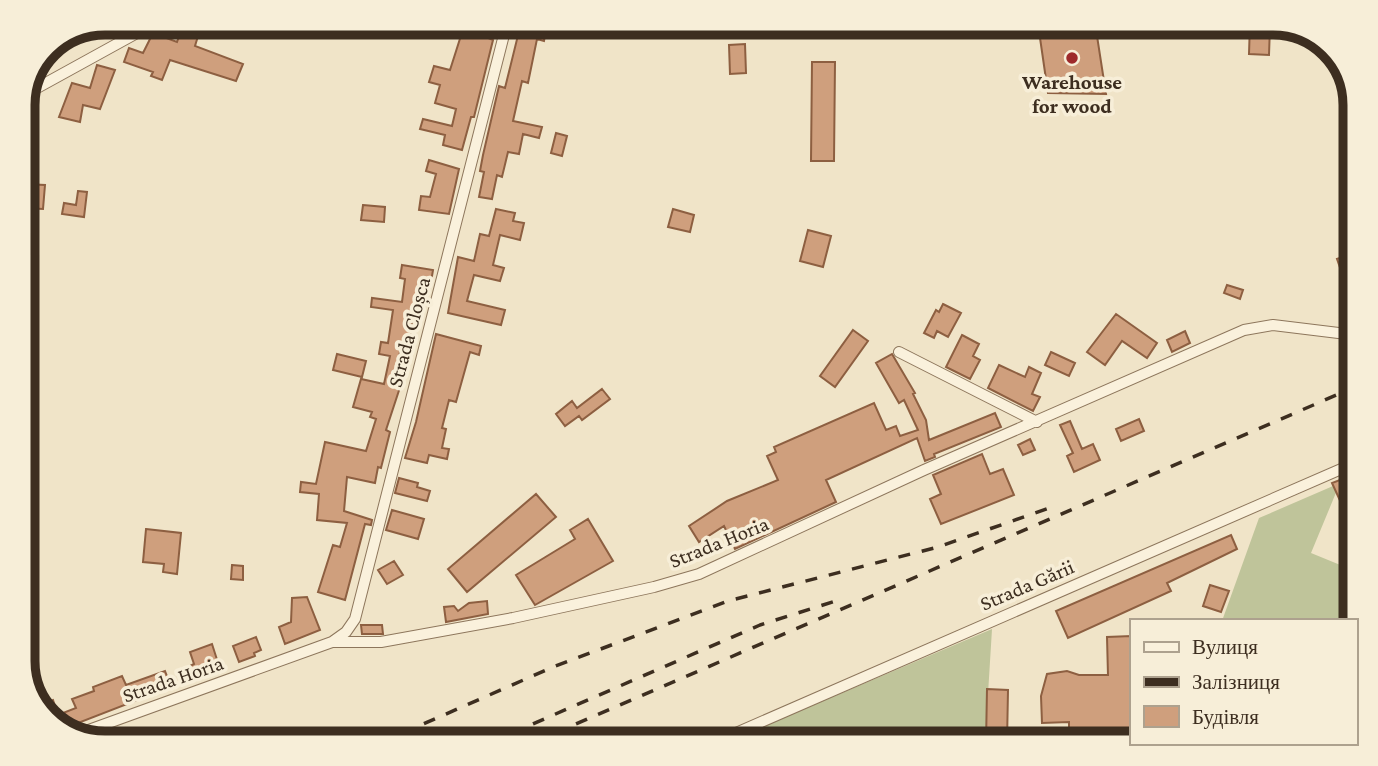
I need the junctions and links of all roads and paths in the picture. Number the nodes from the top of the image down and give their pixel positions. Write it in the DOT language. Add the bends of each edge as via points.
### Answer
graph roads {
  1 [pos="133,35"];
  2 [pos="504,35"];
  3 [pos="37,88"];
  4 [pos="1343,334"];
  5 [pos="898,352"];
  6 [pos="1037,422"];
  7 [pos="1343,468"];
  8 [pos="332,642"];
  9 [pos="91,729"];
  10 [pos="741,731"];
  1 -- 3 [label="street"];
  2 -- 8 [label="street, Strada Cloșca" via="355,619"];
  4 -- 6 [label="street, Strada Horia" via="1258,326"];
  5 -- 6 [label="street"];
  6 -- 8 [label="street, Strada Horia" via="699,574 573,605 407,637"];
  7 -- 10 [label="street, Strada Gării"];
  8 -- 9 [label="street, Strada Horia"];
}
